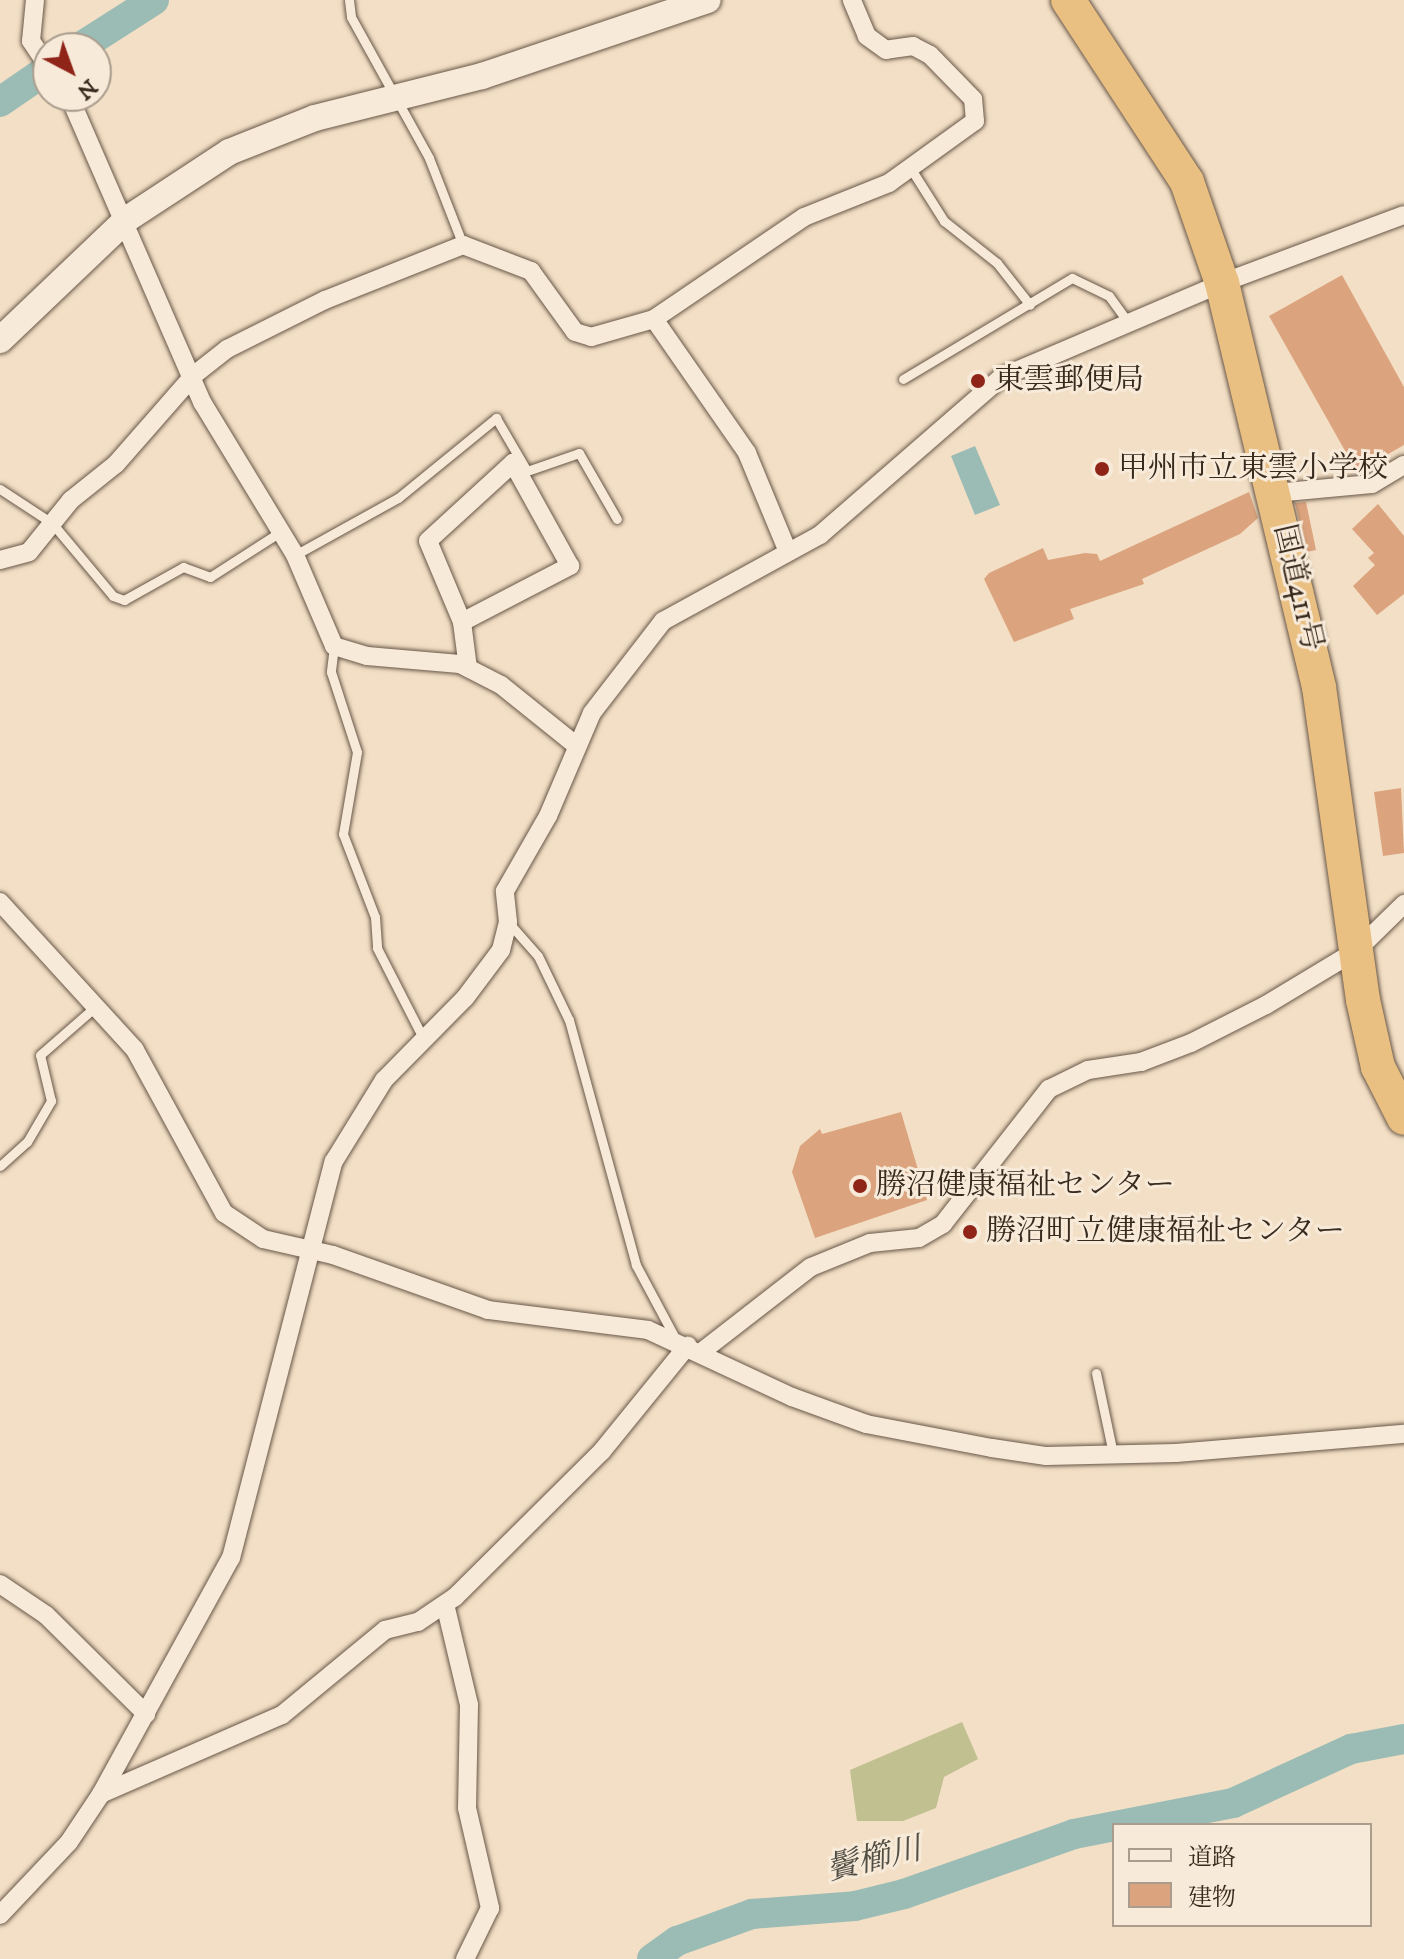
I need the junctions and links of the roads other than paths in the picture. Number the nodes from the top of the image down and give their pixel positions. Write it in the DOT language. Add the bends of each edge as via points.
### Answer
graph roads {
  1 [pos="35,0"];
  2 [pos="349,0"];
  3 [pos="708,0"];
  4 [pos="852,0"];
  5 [pos="1068,0"];
  6 [pos="32,42"];
  7 [pos="397,96"];
  8 [pos="77,112"];
  9 [pos="911,169"];
  10 [pos="1404,215"];
  11 [pos="127,219"];
  12 [pos="463,245"];
  13 [pos="1222,283"];
  14 [pos="1030,305"];
  15 [pos="654,319"];
  16 [pos="1127,321"];
  17 [pos="0,340"];
  18 [pos="194,375"];
  19 [pos="903,379"];
  20 [pos="1404,465"];
  21 [pos="0,489"];
  22 [pos="1275,493"];
  23 [pos="617,519"];
  24 [pos="52,523"];
  25 [pos="280,532"];
  26 [pos="788,552"];
  27 [pos="295,555"];
  28 [pos="0,560"];
  29 [pos="462,622"];
  30 [pos="334,646"];
  31 [pos="468,668"];
  32 [pos="577,746"];
  33 [pos="0,902"];
  34 [pos="1404,904"];
  35 [pos="508,922"];
  36 [pos="1357,950"];
  37 [pos="95,1007"];
  38 [pos="423,1038"];
  39 [pos="1404,1118"];
  40 [pos="0,1166"];
  41 [pos="310,1250"];
  42 [pos="688,1346"];
  43 [pos="1096,1373"];
  44 [pos="1404,1434"];
  45 [pos="1113,1454"];
  46 [pos="0,1584"];
  47 [pos="445,1604"];
  48 [pos="146,1714"];
  49 [pos="101,1794"];
  50 [pos="0,1915"];
  51 [pos="465,1959"];
  1 -- 6 [label="street"];
  2 -- 7 [label="lane" via="351,17"];
  3 -- 7 [label="street" via="482,76"];
  4 -- 9 [label="street" via="867,36 886,50 913,46 930,55 977,110 968,132"];
  5 -- 13 [label="highway, 国道411号" via="1187,182"];
  7 -- 11 [label="street" via="315,118 229,152"];
  7 -- 12 [label="lane"];
  8 -- 11 [label="street"];
  9 -- 14 [label="lane" via="944,221 997,263"];
  9 -- 15 [label="street" via="804,217"];
  10 -- 13 [label="street"];
  11 -- 17 [label="street"];
  11 -- 18 [label="street"];
  12 -- 15 [label="street" via="531,271 575,332 591,337"];
  12 -- 18 [label="street" via="325,300 227,349"];
  13 -- 16 [label="street"];
  13 -- 22 [label="highway, 国道411号"];
  14 -- 16 [label="lane" via="1072,278 1109,296"];
  14 -- 19 [label="lane"];
  15 -- 26 [label="street" via="747,453"];
  16 -- 26 [label="street" via="1002,377 847,515"];
  18 -- 24 [label="street" via="142,439"];
  18 -- 25 [label="street" via="202,402"];
  20 -- 22 [label="street" via="1372,484"];
  21 -- 24 [label="lane"];
  22 -- 36 [label="highway, 国道411号" via="1319,687"];
  23 -- 27 [label="lane" via="579,453 527,471 496,418 398,498"];
  24 -- 25 [label="lane" via="113,596 124,600 183,567 210,577"];
  24 -- 28 [label="street" via="29,552"];
  25 -- 27 [label="street"];
  26 -- 32 [label="street" via="663,621 592,713"];
  27 -- 30 [label="street"];
  29 -- 29 [label="street" via="428,541 513,463 570,566"];
  29 -- 31 [label="street"];
  30 -- 31 [label="street"];
  30 -- 38 [label="lane" via="331,672 357,752 343,834 375,917 377,948"];
  31 -- 32 [label="street" via="501,685"];
  32 -- 35 [label="street" via="548,816 505,891"];
  33 -- 37 [label="street"];
  34 -- 36 [label="street"];
  35 -- 38 [label="street" via="501,950 465,998"];
  35 -- 42 [label="lane" via="538,956 569,1020 636,1265"];
  36 -- 39 [label="highway, 国道411号" via="1378,1067"];
  36 -- 42 [label="street" via="1191,1043 1141,1062 1088,1070 1049,1089 943,1224 919,1238 870,1243 811,1267"];
  37 -- 40 [label="lane" via="40,1055 51,1101 27,1142"];
  37 -- 41 [label="street" via="135,1050 224,1213 263,1239"];
  38 -- 41 [label="street" via="384,1080 334,1161"];
  41 -- 42 [label="street" via="488,1310 648,1330"];
  41 -- 48 [label="street" via="231,1558"];
  42 -- 45 [label="street" via="866,1424 1046,1456"];
  42 -- 47 [label="street" via="602,1451"];
  43 -- 45 [label="lane"];
  44 -- 45 [label="street"];
  46 -- 48 [label="street" via="46,1615"];
  47 -- 49 [label="street" via="418,1622 385,1630 282,1715"];
  47 -- 51 [label="street" via="469,1705 467,1808 490,1908"];
  48 -- 49 [label="street"];
  49 -- 50 [label="street" via="69,1842"];
}
